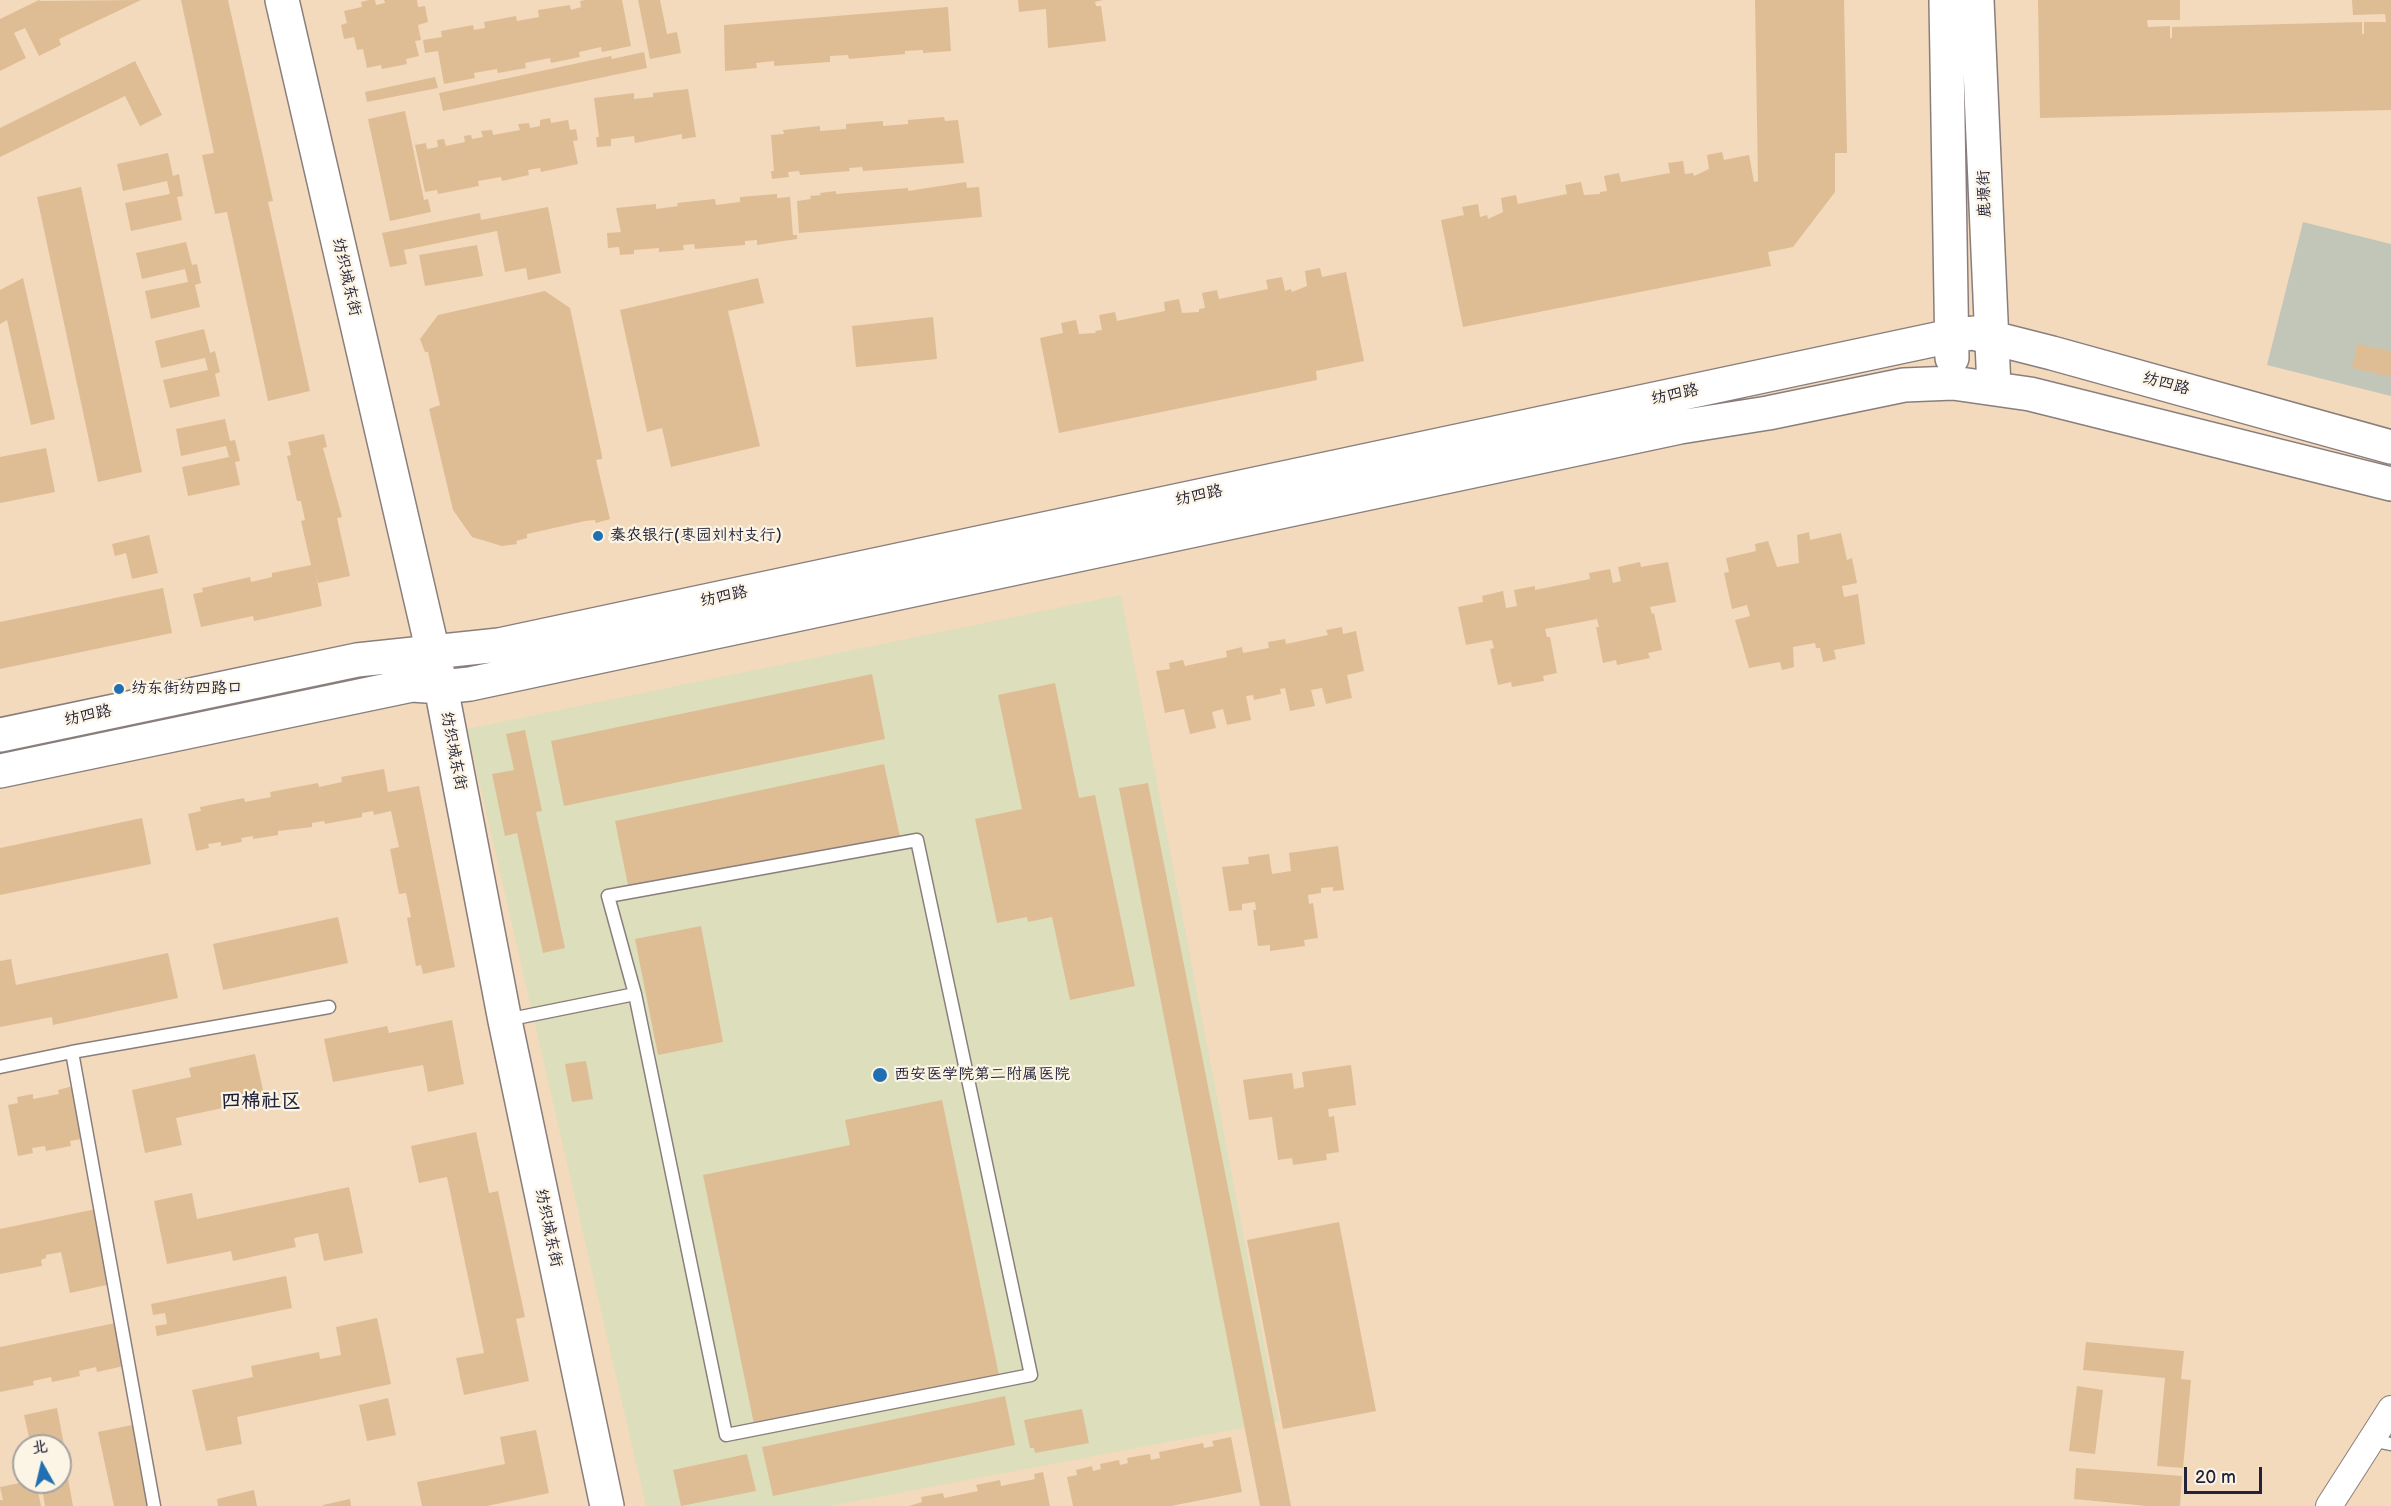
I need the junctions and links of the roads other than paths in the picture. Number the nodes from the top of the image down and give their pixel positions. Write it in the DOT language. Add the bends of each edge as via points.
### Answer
graph roads {
  1 [pos="282,0"];
  2 [pos="1946,0"];
  3 [pos="1977,0"];
  4 [pos="1951,336"];
  5 [pos="1991,338"];
  6 [pos="1953,383"];
  7 [pos="1994,388"];
  8 [pos="2391,447"];
  9 [pos="2391,484"];
  10 [pos="433,652"];
  11 [pos="441,687"];
  12 [pos="0,735"];
  13 [pos="0,771"];
  14 [pos="635,994"];
  15 [pos="329,1007"];
  16 [pos="505,1021"];
  17 [pos="72,1052"];
  18 [pos="0,1067"];
  19 [pos="2391,1409"];
  20 [pos="2381,1442"];
  21 [pos="154,1506"];
  22 [pos="607,1506"];
  23 [pos="2329,1506"];
  1 -- 10 [label="street, 纺织城东街"];
  2 -- 4 [label="street"];
  3 -- 5 [label="street, 鹿塬街"];
  4 -- 5 [label="street, 纺四路" via="1973,333"];
  4 -- 6 [label="street"];
  4 -- 10 [label="street, 纺四路" via="511,642"];
  5 -- 7 [label="street, 鹿塬街"];
  5 -- 8 [label="street, 纺四路"];
  6 -- 7 [label="street, 纺四路"];
  6 -- 11 [label="street, 纺四路" via="1904,385 1680,427 470,684"];
  7 -- 9 [label="street, 纺四路"];
  10 -- 11 [label="street, 纺织城东街"];
  10 -- 12 [label="street, 纺四路" via="357,660"];
  11 -- 13 [label="street, 纺四路" via="412,685"];
  11 -- 16 [label="street, 纺织城东街"];
  14 -- 14 [label="lane" via="726,1435 1031,1376 917,840 608,897"];
  14 -- 16 [label="lane"];
  15 -- 17 [label="lane"];
  16 -- 22 [label="street, 纺织城东街"];
  17 -- 18 [label="lane"];
  17 -- 21 [label="lane"];
  19 -- 20 [label="street"];
  20 -- 23 [label="street"];
}
